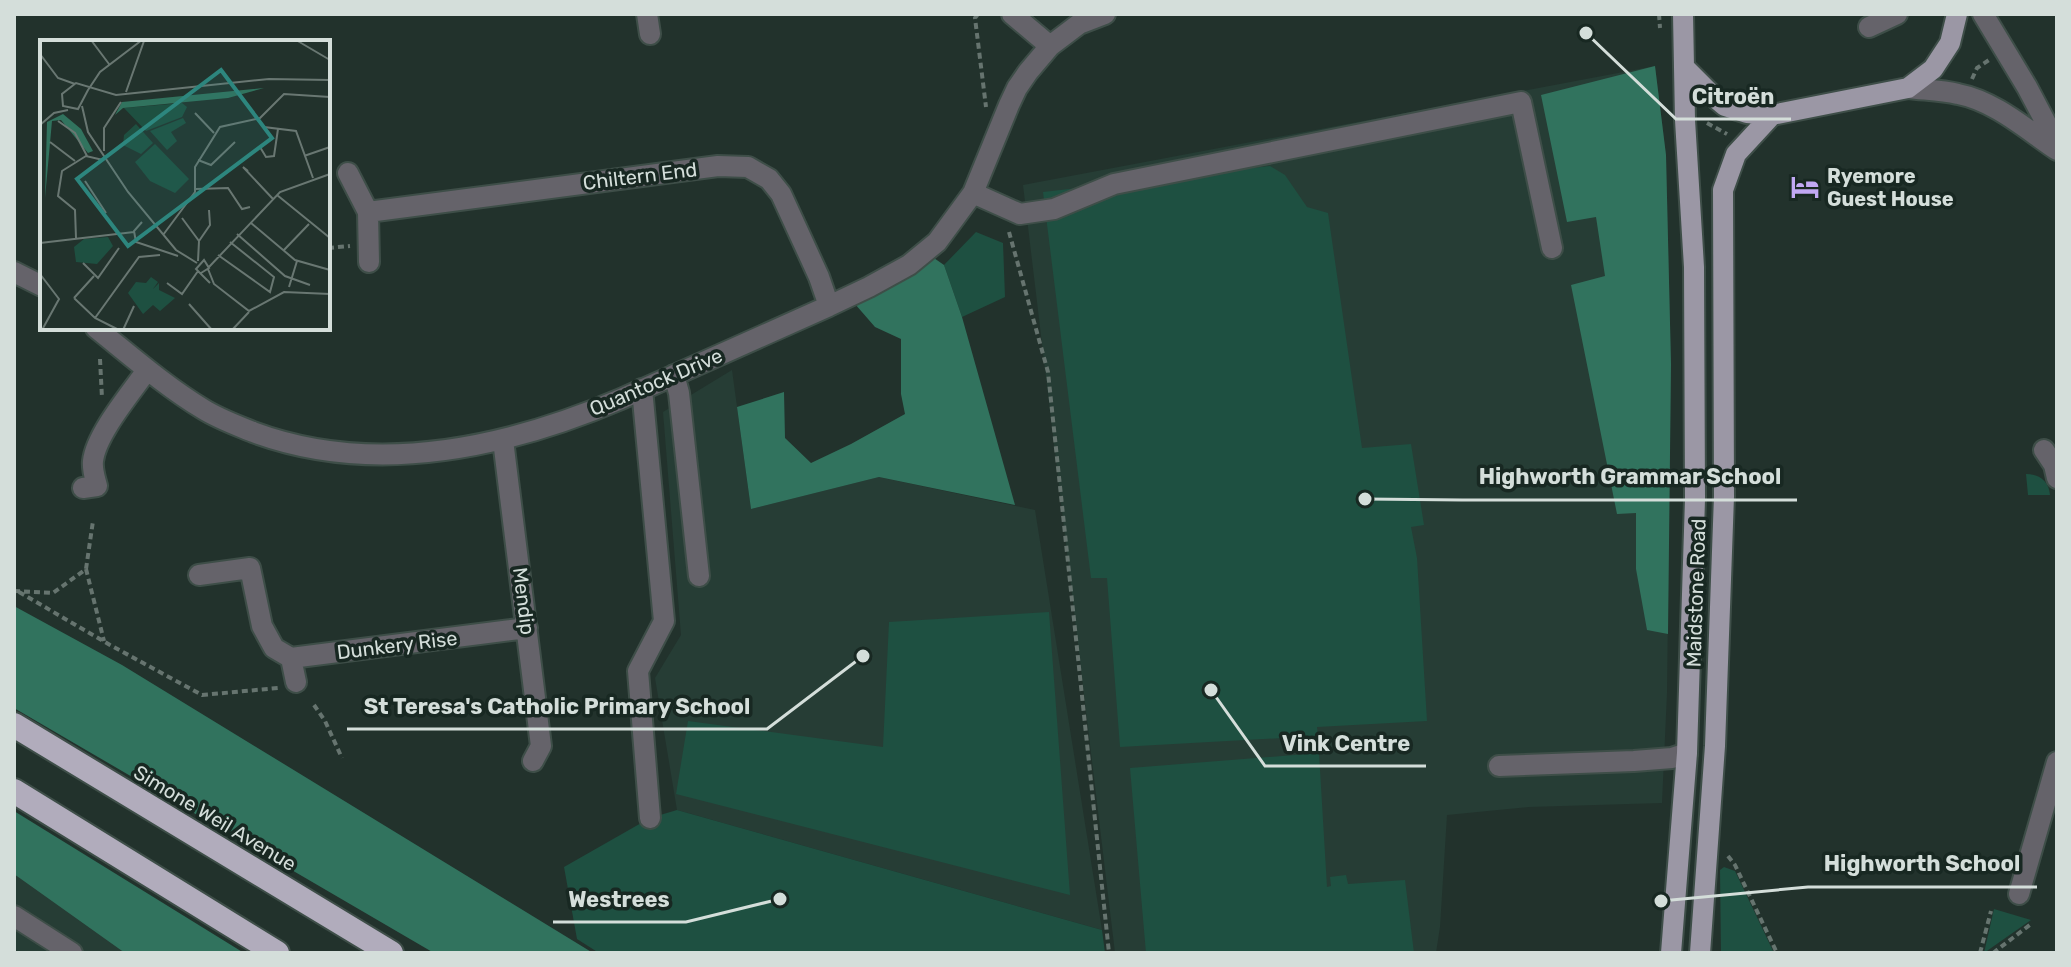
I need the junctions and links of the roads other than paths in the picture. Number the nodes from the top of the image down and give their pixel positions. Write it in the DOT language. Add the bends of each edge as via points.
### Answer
graph roads {
  1 [pos="1012,14"];
  2 [pos="1105,14"];
  3 [pos="1683,14"];
  4 [pos="1897,14"];
  5 [pos="1957,14"];
  6 [pos="1983,14"];
  7 [pos="1869,27"];
  8 [pos="1050,46"];
  9 [pos="1684,67"];
  10 [pos="1908,88"];
  11 [pos="1772,115"];
  12 [pos="2057,144"];
  13 [pos="2057,150"];
  14 [pos="348,173"];
  15 [pos="973,193"];
  16 [pos="368,212"];
  17 [pos="1552,248"];
  18 [pos="369,262"];
  19 [pos="14,272"];
  20 [pos="40,285"];
  21 [pos="829,306"];
  22 [pos="98,330"];
  23 [pos="147,370"];
  24 [pos="674,375"];
  25 [pos="642,389"];
  26 [pos="503,440"];
  27 [pos="2044,450"];
  28 [pos="2057,478"];
  29 [pos="99,486"];
  30 [pos="199,575"];
  31 [pos="699,576"];
  32 [pos="527,628"];
  33 [pos="291,658"];
  34 [pos="287,685"];
  35 [pos="14,725"];
  36 [pos="1687,753"];
  37 [pos="533,761"];
  38 [pos="2057,762"];
  39 [pos="1499,766"];
  40 [pos="14,791"];
  41 [pos="650,818"];
  42 [pos="2019,894"];
  43 [pos="14,916"];
  44 [pos="72,953"];
  45 [pos="277,953"];
  46 [pos="391,953"];
  47 [pos="1671,953"];
  48 [pos="1700,953"];
  1 -- 8 [label="street"];
  2 -- 8 [label="street, Quantock Drive" via="1079,24"];
  3 -- 9 [label="main road, Maidstone Road"];
  4 -- 7 [label="street"];
  5 -- 10 [label="main road" via="1950,43 1933,69"];
  6 -- 12 [label="street"];
  8 -- 15 [label="street, Quantock Drive" via="1017,88"];
  9 -- 11 [label="main road" via="1725,106"];
  9 -- 36 [label="main road, Maidstone Road" via="1696,376"];
  10 -- 11 [label="main road"];
  10 -- 13 [label="street" via="1960,94 1985,103"];
  11 -- 48 [label="main road, Maidstone Road" via="1736,154 1723,190 1724,496 1715,746"];
  14 -- 16 [label="street"];
  15 -- 17 [label="street" via="1020,214 1054,209 1114,184 1521,102"];
  15 -- 21 [label="street, Quantock Drive" via="937,242 909,265"];
  16 -- 18 [label="street"];
  16 -- 21 [label="street, Chiltern End" via="718,166 748,167 769,179 781,194"];
  19 -- 20 [label="street"];
  21 -- 24 [label="street, Quantock Drive"];
  22 -- 23 [label="street, Quantock Drive"];
  23 -- 26 [label="street, Quantock Drive" via="205,411 295,445 369,455 423,453"];
  23 -- 29 [label="street" via="100,438 93,459"];
  24 -- 25 [label="street, Quantock Drive"];
  24 -- 31 [label="street"];
  25 -- 26 [label="street, Quantock Drive"];
  25 -- 41 [label="street" via="664,621 638,671"];
  26 -- 32 [label="street, Mendip"];
  27 -- 28 [label="street"];
  30 -- 33 [label="street" via="250,568 262,626 274,648"];
  32 -- 33 [label="street, Dunkery Rise"];
  32 -- 37 [label="street, Mendip" via="541,746"];
  33 -- 34 [label="street"];
  35 -- 46 [label="highway, Simone Weil Avenue"];
  36 -- 39 [label="street" via="1634,761"];
  36 -- 47 [label="main road, Maidstone Road"];
  38 -- 42 [label="street"];
  40 -- 45 [label="highway"];
  43 -- 44 [label="street"];
}
